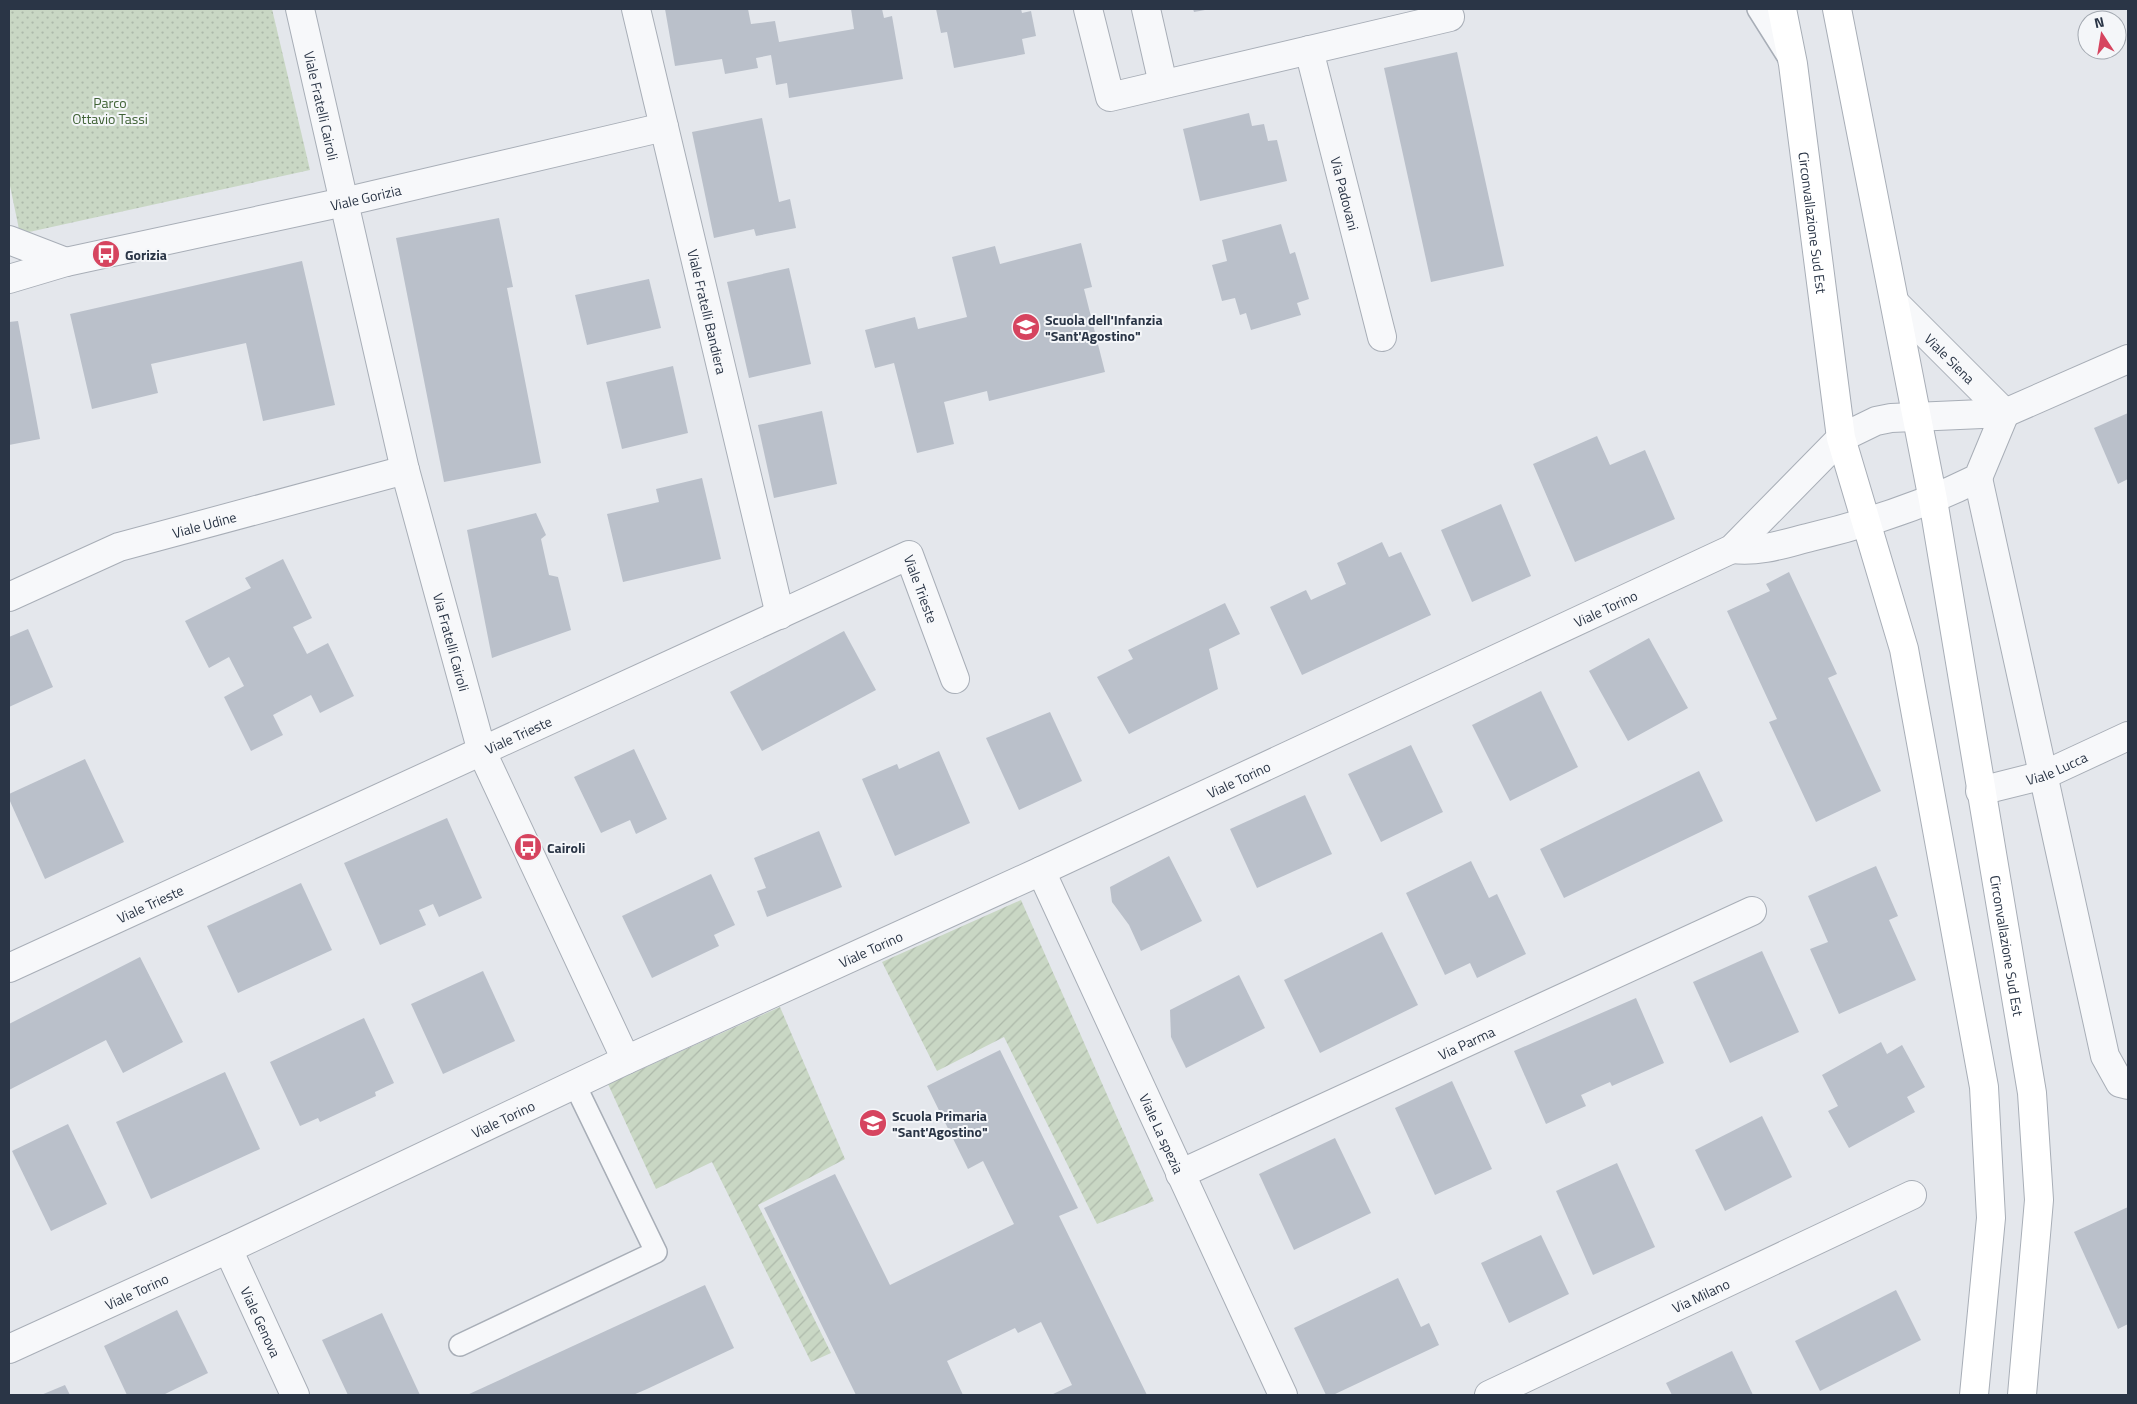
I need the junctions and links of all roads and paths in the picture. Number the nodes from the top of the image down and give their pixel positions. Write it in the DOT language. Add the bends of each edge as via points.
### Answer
graph roads {
  1 [pos="300,9"];
  2 [pos="636,9"];
  3 [pos="1088,9"];
  4 [pos="1146,9"];
  5 [pos="1758,9"];
  6 [pos="1782,9"];
  7 [pos="1837,9"];
  8 [pos="1450,17"];
  9 [pos="1309,50"];
  10 [pos="1792,64"];
  11 [pos="1163,84"];
  12 [pos="664,127"];
  13 [pos="344,202"];
  14 [pos="9,240"];
  15 [pos="66,262"];
  16 [pos="9,279"];
  17 [pos="1895,303"];
  18 [pos="1382,337"];
  19 [pos="2128,359"];
  20 [pos="2005,414"];
  21 [pos="1918,418"];
  22 [pos="1841,438"];
  23 [pos="405,470"];
  24 [pos="1978,478"];
  25 [pos="1934,500"];
  26 [pos="1866,524"];
  27 [pos="1732,549"];
  28 [pos="9,597"];
  29 [pos="780,615"];
  30 [pos="954,678"];
  31 [pos="2128,736"];
  32 [pos="482,752"];
  33 [pos="2044,775"];
  34 [pos="1980,791"];
  35 [pos="1041,871"];
  36 [pos="1752,911"];
  37 [pos="9,968"];
  38 [pos="626,1060"];
  39 [pos="575,1084"];
  40 [pos="2128,1086"];
  41 [pos="1180,1174"];
  42 [pos="1912,1195"];
  43 [pos="228,1249"];
  44 [pos="460,1344"];
  45 [pos="9,1349"];
  46 [pos="295,1395"];
  47 [pos="1283,1395"];
  48 [pos="1489,1395"];
  49 [pos="1974,1395"];
  50 [pos="2022,1395"];
  1 -- 13 [label="street, Viale Fratelli Cairoli"];
  2 -- 12 [label="street, Viale Fratelli Bandiera"];
  3 -- 11 [label="street" via="1110,98"];
  4 -- 11 [label="street"];
  5 -- 10 [label="lane"];
  6 -- 10 [label="main road, Circonvallazione Sud Est"];
  7 -- 17 [label="main road, Circonvallazione Sud Est"];
  8 -- 9 [label="street"];
  9 -- 11 [label="street"];
  9 -- 18 [label="street, Via Padovani"];
  10 -- 22 [label="main road, Circonvallazione Sud Est"];
  12 -- 13 [label="street, Viale Gorizia"];
  12 -- 29 [label="street, Viale Fratelli Bandiera"];
  13 -- 15 [label="street, Viale Gorizia"];
  13 -- 23 [label="street, Via Fratelli Cairoli"];
  14 -- 15 [label="street"];
  15 -- 16 [label="street, Viale Gorizia"];
  17 -- 20 [label="street, Viale Siena"];
  17 -- 21 [label="main road, Circonvallazione Sud Est"];
  19 -- 20 [label="street"];
  20 -- 21 [label="street"];
  20 -- 24 [label="street"];
  21 -- 22 [label="street" via="1876,421"];
  21 -- 25 [label="main road, Circonvallazione Sud Est"];
  22 -- 26 [label="main road, Circonvallazione Sud Est"];
  22 -- 27 [label="street, Viale Torino"];
  23 -- 28 [label="street, Viale Udine" via="119,547"];
  23 -- 32 [label="street, Via Fratelli Cairoli"];
  24 -- 25 [label="street"];
  24 -- 33 [label="street"];
  25 -- 26 [label="street"];
  25 -- 34 [label="main road, Circonvallazione Sud Est"];
  26 -- 27 [label="street, Viale Torino" via="1755,551"];
  26 -- 49 [label="main road, Circonvallazione Sud Est" via="1904,649 1984,1087 1991,1218"];
  27 -- 35 [label="street, Viale Torino"];
  29 -- 30 [label="street, Viale Trieste" via="909,555"];
  29 -- 32 [label="street, Viale Trieste"];
  31 -- 33 [label="street, Viale Lucca"];
  32 -- 37 [label="street, Viale Trieste"];
  32 -- 38 [label="street, Via Fratelli Cairoli"];
  33 -- 34 [label="street, Viale Lucca"];
  33 -- 40 [label="street" via="2105,1056 2120,1083"];
  34 -- 50 [label="main road, Circonvallazione Sud Est" via="2032,1093 2039,1200"];
  35 -- 38 [label="street, Viale Torino"];
  35 -- 41 [label="street, Viale La spezia"];
  36 -- 41 [label="street, Via Parma"];
  38 -- 39 [label="street, Viale Torino"];
  39 -- 43 [label="street, Viale Torino"];
  39 -- 44 [label="lane" via="656,1252"];
  41 -- 47 [label="street, Viale La spezia"];
  42 -- 48 [label="street, Via Milano"];
  43 -- 45 [label="street, Viale Torino"];
  43 -- 46 [label="street, Viale Genova"];
}
